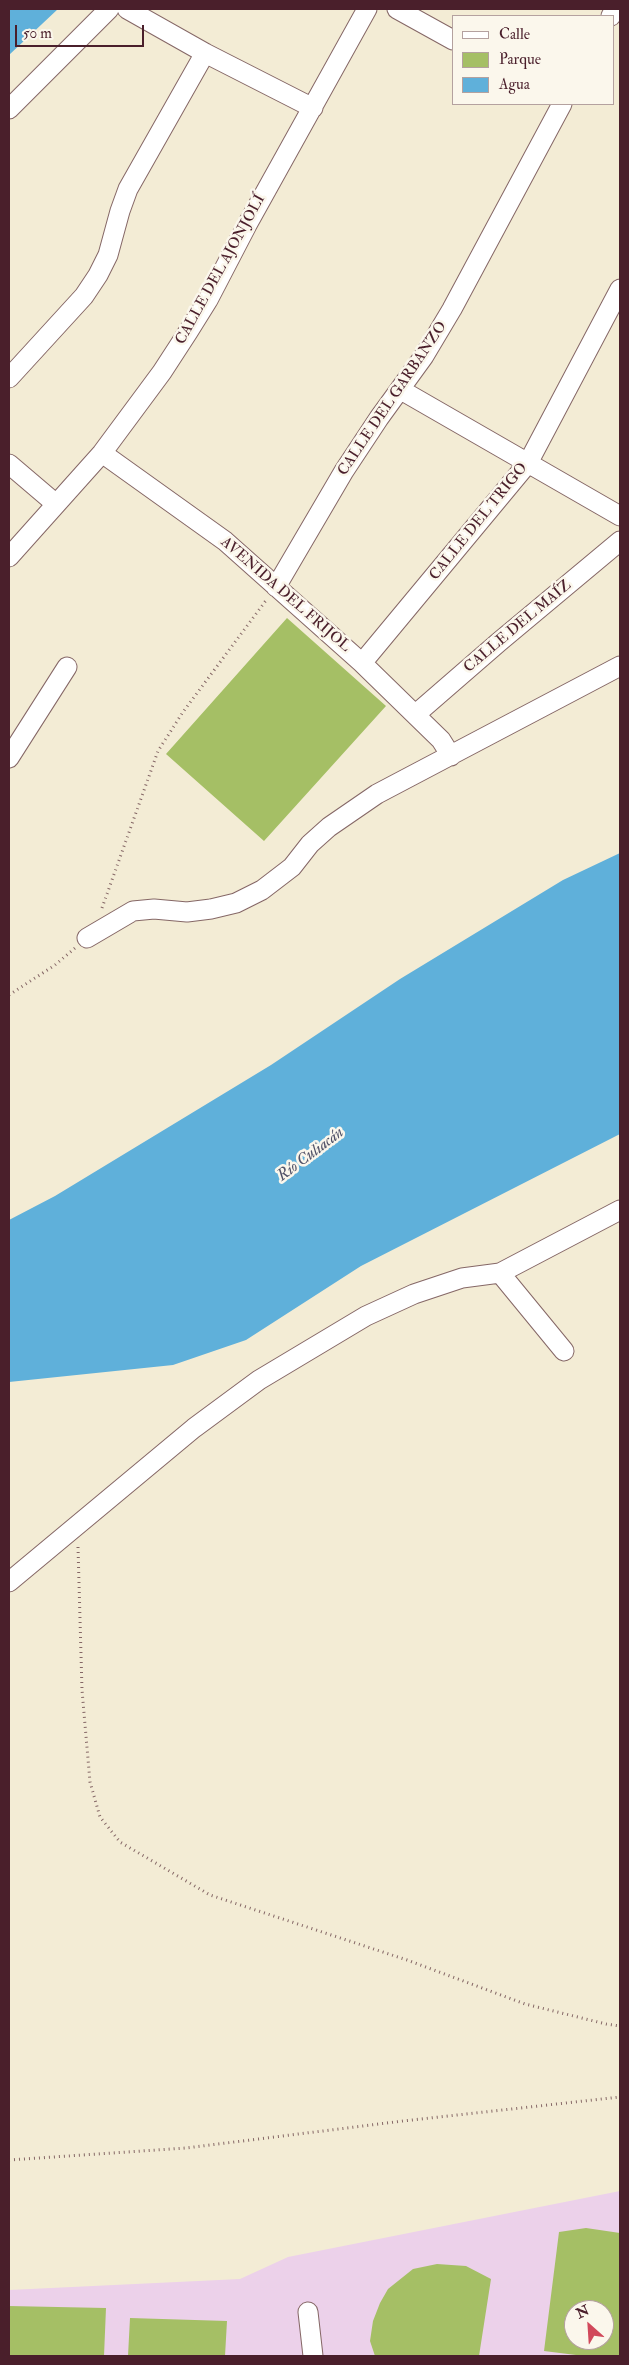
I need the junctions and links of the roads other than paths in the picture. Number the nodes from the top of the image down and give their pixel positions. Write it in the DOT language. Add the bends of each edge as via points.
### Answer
graph roads {
  1 [pos="109,9"];
  2 [pos="127,9"];
  3 [pos="367,9"];
  4 [pos="397,9"];
  5 [pos="452,39"];
  6 [pos="205,53"];
  7 [pos="561,105"];
  8 [pos="313,108"];
  9 [pos="9,109"];
  10 [pos="620,289"];
  11 [pos="9,378"];
  12 [pos="402,390"];
  13 [pos="102,453"];
  14 [pos="528,463"];
  15 [pos="9,464"];
  16 [pos="56,504"];
  17 [pos="620,516"];
  18 [pos="620,541"];
  19 [pos="9,557"];
  20 [pos="276,587"];
  21 [pos="362,663"];
  22 [pos="620,666"];
  23 [pos="68,667"];
  24 [pos="416,714"];
  25 [pos="451,756"];
  26 [pos="9,758"];
  27 [pos="87,938"];
  28 [pos="620,1210"];
  29 [pos="500,1273"];
  30 [pos="564,1351"];
  31 [pos="9,1582"];
  32 [pos="308,2312"];
  33 [pos="313,2356"];
  1 -- 9 [label="street"];
  2 -- 6 [label="street"];
  3 -- 8 [label="street, CALLE DEL AJONJOLÍ"];
  4 -- 5 [label="street"];
  6 -- 8 [label="street"];
  6 -- 11 [label="street" via="128,189 108,255 98,275 84,296"];
  7 -- 12 [label="street, CALLE DEL GARBANZO" via="452,308"];
  8 -- 13 [label="street, CALLE DEL AJONJOLÍ" via="208,300 162,372"];
  10 -- 14 [label="street, CALLE DEL TRIGO"];
  12 -- 14 [label="street"];
  12 -- 20 [label="street, CALLE DEL GARBANZO" via="379,418 344,472"];
  13 -- 16 [label="street, CALLE DEL AJONJOLÍ"];
  13 -- 20 [label="street, AVENIDA DEL FRIJOL" via="225,541"];
  14 -- 17 [label="street"];
  14 -- 21 [label="street, CALLE DEL TRIGO"];
  15 -- 16 [label="street"];
  16 -- 19 [label="street, CALLE DEL AJONJOLÍ"];
  18 -- 24 [label="street, CALLE DEL MAÍZ"];
  20 -- 21 [label="street, AVENIDA DEL FRIJOL"];
  21 -- 24 [label="street, AVENIDA DEL FRIJOL"];
  22 -- 25 [label="street"];
  23 -- 26 [label="street"];
  24 -- 25 [label="street, AVENIDA DEL FRIJOL" via="441,740"];
  25 -- 27 [label="street" via="353,810 310,844 292,867 262,890 236,903 211,909 133,911"];
  28 -- 29 [label="street"];
  29 -- 30 [label="street"];
  29 -- 31 [label="street" via="462,1278 414,1294 366,1316 267,1375 194,1428"];
  32 -- 33 [label="street"];
}
